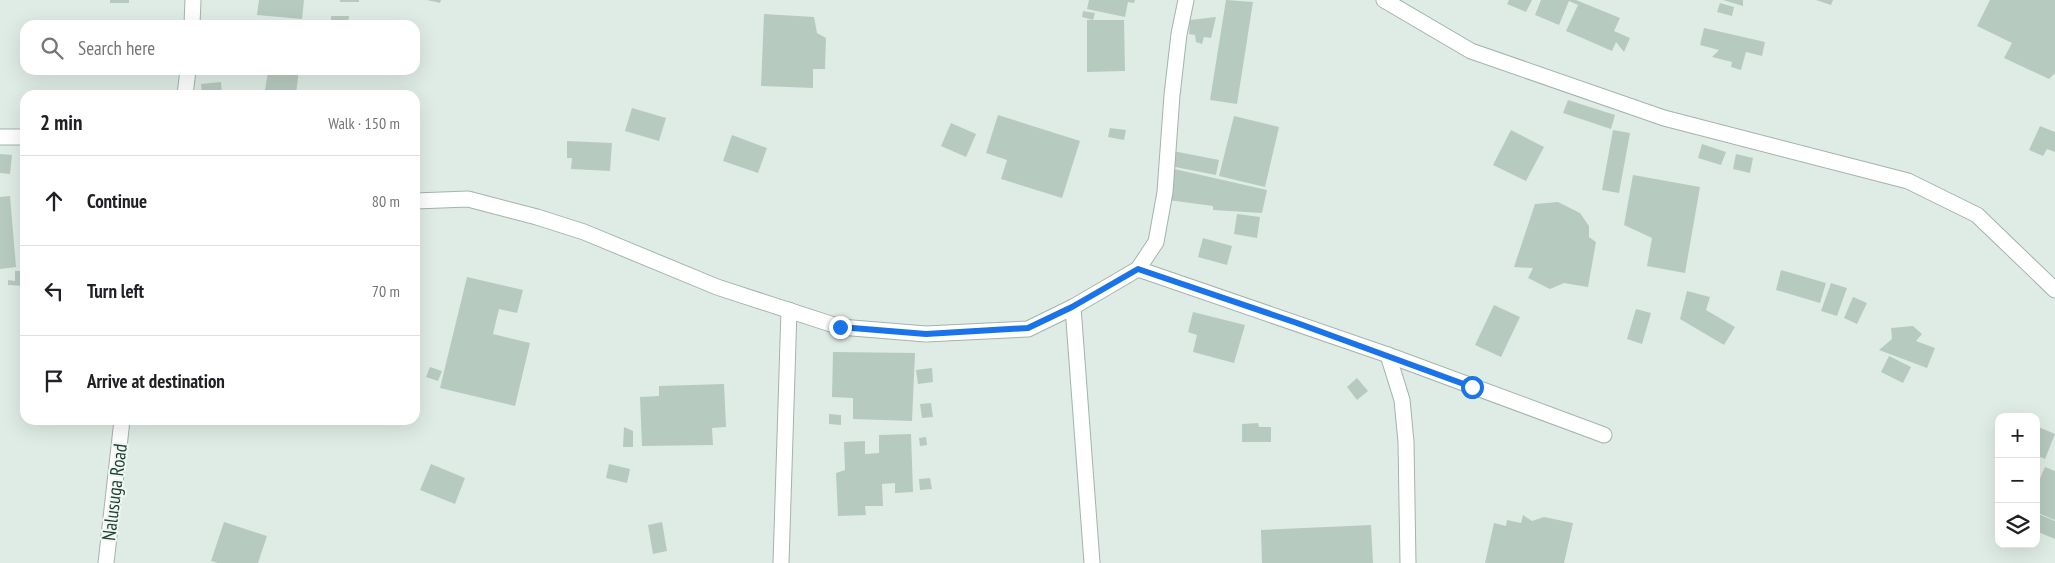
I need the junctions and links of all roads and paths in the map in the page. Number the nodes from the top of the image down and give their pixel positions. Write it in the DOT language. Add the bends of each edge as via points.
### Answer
graph roads {
  1 [pos="193,0"];
  2 [pos="1186,0"];
  3 [pos="1384,0"];
  4 [pos="192,20"];
  5 [pos="187,75"];
  6 [pos="186,90"];
  7 [pos="20,136"];
  8 [pos="0,137"];
  9 [pos="420,201"];
  10 [pos="1138,269"];
  11 [pos="2055,290"];
  12 [pos="1072,307"];
  13 [pos="788,310"];
  14 [pos="1388,355"];
  15 [pos="121,425"];
  16 [pos="1604,435"];
  17 [pos="106,563"];
  18 [pos="781,563"];
  19 [pos="1092,563"];
  20 [pos="1408,563"];
  1 -- 4 [label="street"];
  2 -- 10 [label="street" via="1172,95 1165,192 1156,242"];
  3 -- 11 [label="street" via="1471,51 1664,118 1908,181 1977,215"];
  5 -- 6 [label="street"];
  7 -- 8 [label="street"];
  9 -- 13 [label="street" via="468,199 537,217 584,232 717,287"];
  10 -- 12 [label="street"];
  10 -- 14 [label="street"];
  12 -- 13 [label="street" via="1028,328 926,334 840,327"];
  12 -- 19 [label="street"];
  13 -- 18 [label="street"];
  14 -- 16 [label="street"];
  14 -- 20 [label="street" via="1402,400"];
  15 -- 17 [label="street, Nalusuga Road"];
}
